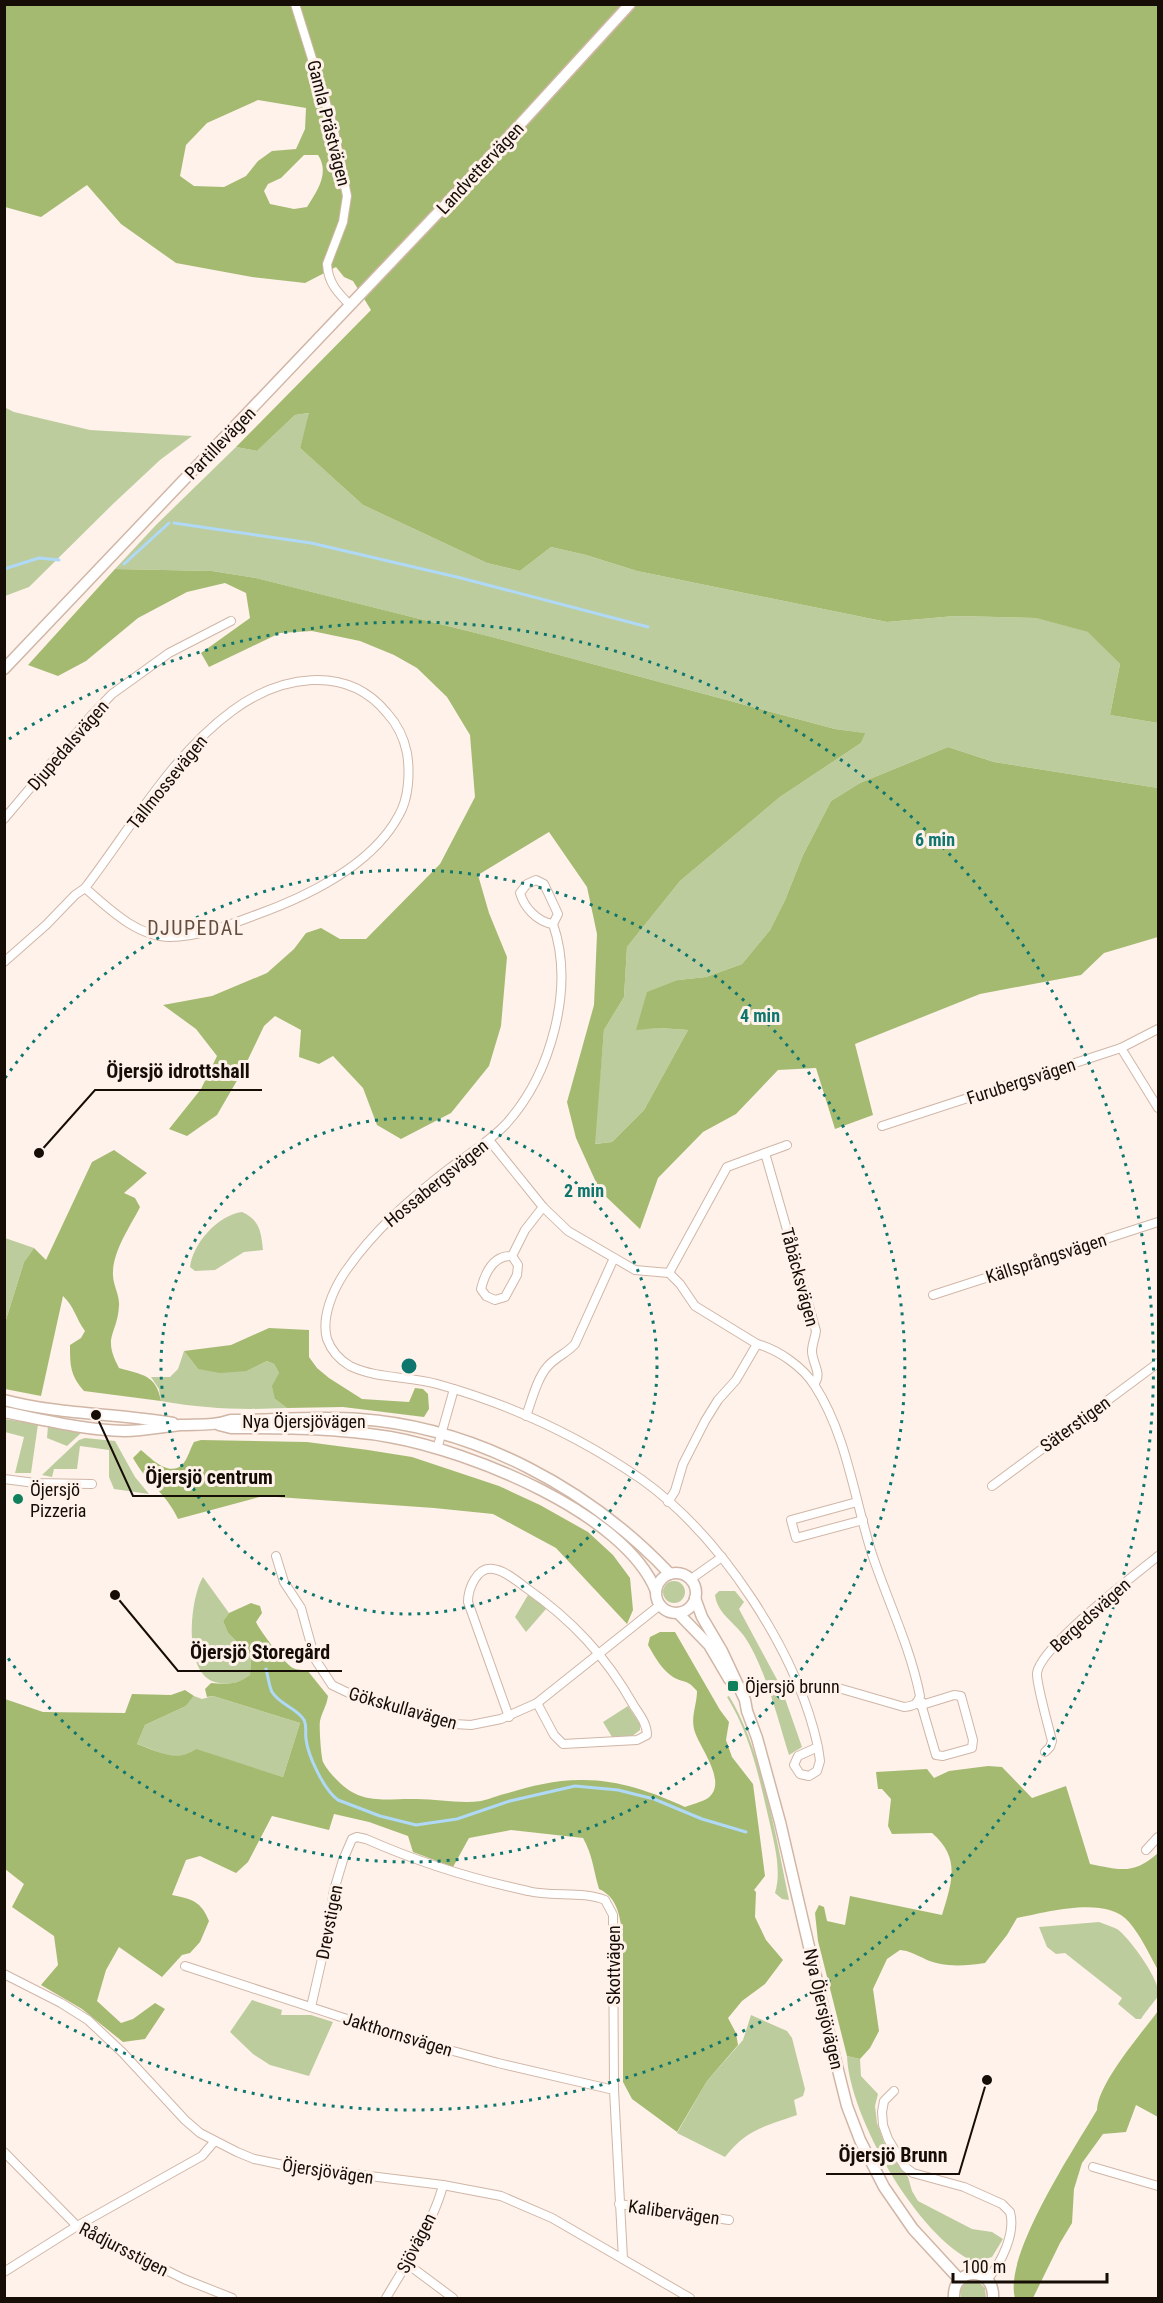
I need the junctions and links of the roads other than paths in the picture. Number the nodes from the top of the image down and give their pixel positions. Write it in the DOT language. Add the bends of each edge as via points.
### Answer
graph roads {
  1 [pos="295,4"];
  2 [pos="630,4"];
  3 [pos="350,305"];
  4 [pos="328,330"];
  5 [pos="231,621"];
  6 [pos="4,669"];
  7 [pos="4,819"];
  8 [pos="85,888"];
  9 [pos="553,924"];
  10 [pos="4,962"];
  11 [pos="1158,1029"];
  12 [pos="1121,1048"];
  13 [pos="1158,1108"];
  14 [pos="882,1126"];
  15 [pos="489,1140"];
  16 [pos="787,1145"];
  17 [pos="765,1153"];
  18 [pos="543,1207"];
  19 [pos="1158,1221"];
  20 [pos="512,1256"];
  21 [pos="614,1258"];
  22 [pos="669,1273"];
  23 [pos="933,1295"];
  24 [pos="757,1344"];
  25 [pos="1158,1363"];
  26 [pos="814,1384"];
  27 [pos="454,1389"];
  28 [pos="4,1400"];
  29 [pos="4,1412"];
  30 [pos="526,1416"];
  31 [pos="219,1424"];
  32 [pos="182,1425"];
  33 [pos="442,1434"];
  34 [pos="437,1449"];
  35 [pos="4,1479"];
  36 [pos="92,1484"];
  37 [pos="992,1486"];
  38 [pos="669,1502"];
  39 [pos="857,1502"];
  40 [pos="862,1520"];
  41 [pos="276,1556"];
  42 [pos="1158,1556"];
  43 [pos="722,1557"];
  44 [pos="670,1574"];
  45 [pos="691,1579"];
  46 [pos="656,1591"];
  47 [pos="696,1598"];
  48 [pos="660,1605"];
  49 [pos="678,1613"];
  50 [pos="600,1654"];
  51 [pos="802,1693"];
  52 [pos="918,1702"];
  53 [pos="537,1703"];
  54 [pos="747,1711"];
  55 [pos="509,1717"];
  56 [pos="818,1747"];
  57 [pos="1045,1752"];
  58 [pos="1158,1837"];
  59 [pos="352,1839"];
  60 [pos="1146,1850"];
  61 [pos="185,1966"];
  62 [pos="4,1974"];
  63 [pos="311,2007"];
  64 [pos="614,2090"];
  65 [pos="894,2091"];
  66 [pos="214,2142"];
  67 [pos="4,2152"];
  68 [pos="1093,2168"];
  69 [pos="443,2185"];
  70 [pos="1158,2186"];
  71 [pos="619,2205"];
  72 [pos="729,2220"];
  73 [pos="77,2226"];
  74 [pos="623,2259"];
  75 [pos="406,2263"];
  76 [pos="4,2272"];
  77 [pos="960,2280"];
  78 [pos="987,2280"];
  79 [pos="232,2298"];
  80 [pos="386,2298"];
  81 [pos="453,2298"];
  82 [pos="690,2298"];
  83 [pos="954,2298"];
  84 [pos="993,2298"];
  1 -- 3 [label="street, Gamla Prästvägen" via="345,177 347,208 327,272 333,286"];
  2 -- 3 [label="street, Landvettervägen"];
  3 -- 4 [label="street, Landvettervägen"];
  4 -- 6 [label="street, Partillevägen"];
  5 -- 7 [label="street, Djupedalsvägen" via="169,653 112,694"];
  8 -- 8 [label="street, Tallmossevägen" via="195,744 233,710 258,695 303,680 348,684 373,698 400,732 409,773 401,813 372,849 347,870 291,902 205,932 169,937 121,918"];
  8 -- 10 [label="street, Tallmossevägen"];
  9 -- 9 [label="street, Hossabergsvägen" via="537,919 521,897 527,884 536,880 544,884 558,914"];
  9 -- 15 [label="street, Hossabergsvägen" via="561,978 546,1055 517,1110"];
  11 -- 12 [label="street, Furubergsvägen"];
  12 -- 13 [label="street"];
  12 -- 14 [label="street, Furubergsvägen"];
  15 -- 18 [label="street"];
  15 -- 27 [label="street, Hossabergsvägen" via="403,1206 364,1244 332,1294 328,1313 328,1340 333,1352 351,1366"];
  16 -- 17 [label="street"];
  17 -- 22 [label="street" via="727,1167"];
  17 -- 26 [label="street, Tåbäcksvägen" via="816,1331 812,1350 818,1380"];
  18 -- 20 [label="street"];
  18 -- 21 [label="street" via="568,1231"];
  19 -- 23 [label="street, Källsprångsvägen"];
  20 -- 20 [label="street" via="495,1261 482,1285 483,1293 495,1300 505,1297 517,1275 518,1265"];
  21 -- 22 [label="street" via="635,1270"];
  21 -- 30 [label="street" via="575,1344 547,1367"];
  22 -- 24 [label="street" via="695,1306"];
  24 -- 26 [label="street" via="796,1365"];
  24 -- 38 [label="street" via="736,1380 713,1407 683,1464"];
  25 -- 37 [label="street, Säterstigen"];
  26 -- 39 [label="street, Tåbäcksvägen" via="833,1423"];
  27 -- 30 [label="street, Hossabergsvägen"];
  27 -- 33 [label="street"];
  28 -- 32 [label="street, Nya Öjersjövägen"];
  29 -- 32 [label="street, Nya Öjersjövägen" via="122,1431"];
  30 -- 38 [label="street, Hossabergsvägen" via="607,1457"];
  31 -- 32 [label="street, Nya Öjersjövägen"];
  31 -- 33 [label="street, Nya Öjersjövägen" via="231,1420 350,1419 389,1422"];
  31 -- 34 [label="street, Nya Öjersjövägen" via="231,1428 313,1429 380,1436"];
  33 -- 34 [label="street"];
  33 -- 44 [label="street, Nya Öjersjövägen" via="479,1445 560,1486 633,1539"];
  34 -- 46 [label="street, Nya Öjersjövägen" via="512,1476 554,1497 623,1547 640,1564"];
  35 -- 36 [label="street"];
  38 -- 43 [label="street, Hossabergsvägen"];
  39 -- 40 [label="street, Tåbäcksvägen"];
  39 -- 40 [label="street" via="791,1520 796,1538"];
  40 -- 52 [label="street, Tåbäcksvägen" via="909,1653 920,1696"];
  41 -- 55 [label="street, Gökskullavägen" via="284,1582 301,1608 315,1659 332,1685 363,1700 454,1724 484,1724"];
  42 -- 57 [label="street, Bergedsvägen" via="1069,1631 1043,1659 1037,1672 1052,1741"];
  43 -- 45 [label="street"];
  43 -- 51 [label="street, Hossabergsvägen" via="766,1624"];
  44 -- 45 [label="street" via="681,1573"];
  44 -- 46 [label="street" via="660,1580"];
  45 -- 47 [label="street, Nya Öjersjövägen"];
  46 -- 48 [label="street, Nya Öjersjövägen"];
  47 -- 49 [label="street"];
  47 -- 54 [label="street, Nya Öjersjövägen" via="746,1700"];
  48 -- 49 [label="street, Nya Öjersjövägen"];
  48 -- 50 [label="street, Gökskullavägen"];
  49 -- 54 [label="street, Nya Öjersjövägen" via="709,1645"];
  50 -- 53 [label="street, Gökskullavägen"];
  50 -- 53 [label="street" via="645,1724 646,1737 563,1744"];
  50 -- 55 [label="street" via="574,1626 516,1580 494,1569 484,1570 471,1585 468,1602"];
  51 -- 52 [label="street, Tåbäcksvägen" via="828,1685 904,1707"];
  51 -- 56 [label="street, Hossabergsvägen"];
  52 -- 52 [label="street, Tåbäcksvägen" via="936,1755 972,1748 961,1696"];
  53 -- 55 [label="street, Gökskullavägen"];
  54 -- 77 [label="street, Nya Öjersjövägen" via="766,1769 847,2106 884,2187 913,2229"];
  58 -- 60 [label="street"];
  59 -- 63 [label="street, Drevstigen" via="334,1890"];
  59 -- 64 [label="street, Skottvägen" via="366,1839 419,1861 528,1892 605,1900 613,1915"];
  61 -- 63 [label="street, Jakthornsvägen"];
  62 -- 66 [label="street, Öjersjövägen" via="88,2020 185,2120"];
  63 -- 64 [label="street, Jakthornsvägen" via="498,2064"];
  64 -- 71 [label="street, Skottvägen"];
  65 -- 78 [label="street" via="884,2101 883,2126 905,2167 912,2173 964,2187 1002,2204 1010,2212 1011,2225 1002,2256"];
  66 -- 69 [label="street, Öjersjövägen" via="254,2159 288,2166"];
  66 -- 73 [label="street" via="201,2156"];
  67 -- 73 [label="street, Rådjursstigen"];
  68 -- 70 [label="street"];
  69 -- 74 [label="street, Öjersjövägen" via="478,2190 524,2205"];
  69 -- 75 [label="street, Sjövägen"];
  71 -- 72 [label="street, Kalibervägen"];
  71 -- 74 [label="street, Skottvägen"];
  73 -- 76 [label="street"];
  73 -- 79 [label="street, Rådjursstigen"];
  74 -- 82 [label="street, Öjersjövägen"];
  75 -- 80 [label="street, Sjövägen"];
  75 -- 81 [label="street"];
  77 -- 78 [label="street" via="973,2274"];
  77 -- 83 [label="street" via="954,2288"];
  78 -- 84 [label="street" via="993,2288"];
}
